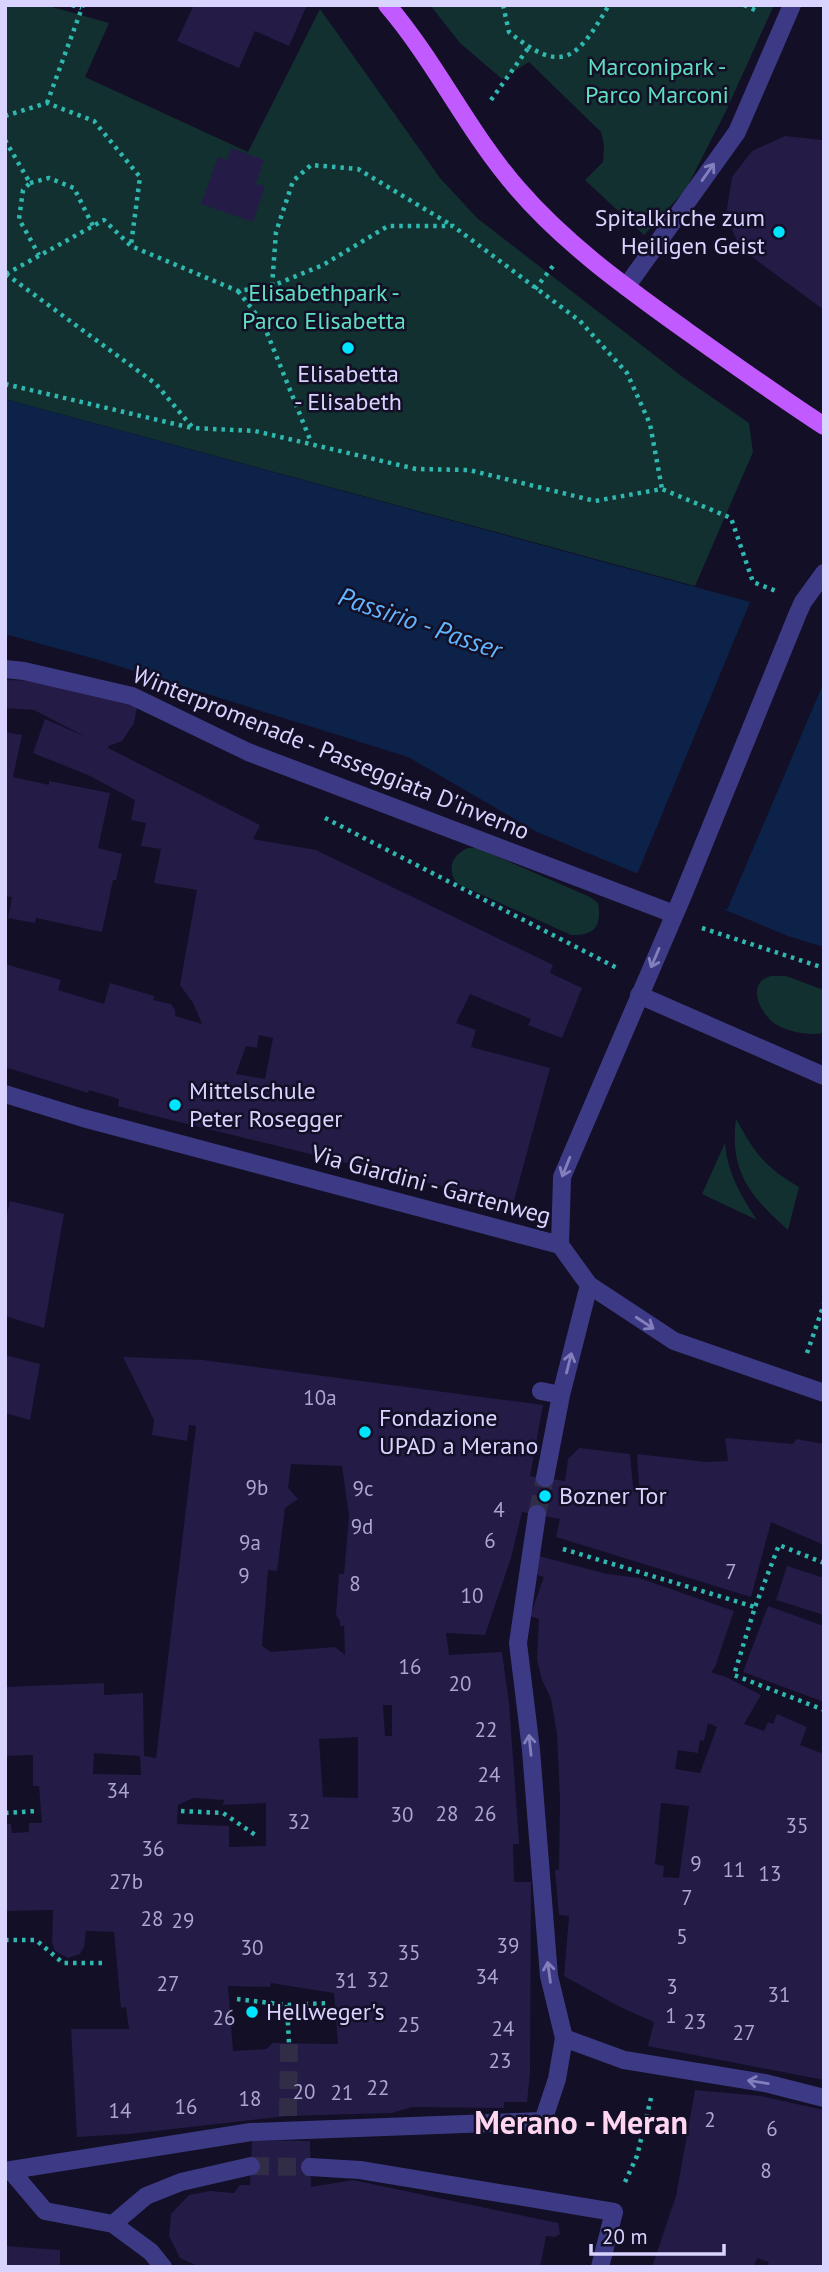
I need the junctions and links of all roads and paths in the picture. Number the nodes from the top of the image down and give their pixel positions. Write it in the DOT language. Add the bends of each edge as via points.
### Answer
graph roads {
  1 [pos="72,5"];
  2 [pos="387,5"];
  3 [pos="503,5"];
  4 [pos="608,5"];
  5 [pos="744,5"];
  6 [pos="792,5"];
  7 [pos="82,7"];
  8 [pos="752,9"];
  9 [pos="529,47"];
  10 [pos="47,103"];
  11 [pos="5,116"];
  12 [pos="471,127"];
  13 [pos="5,140"];
  14 [pos="30,183"];
  15 [pos="93,226"];
  16 [pos="453,226"];
  17 [pos="131,246"];
  18 [pos="39,256"];
  19 [pos="6,275"];
  20 [pos="272,286"];
  21 [pos="626,287"];
  22 [pos="238,291"];
  23 [pos="5,384"];
  24 [pos="824,426"];
  25 [pos="193,428"];
  26 [pos="312,443"];
  27 [pos="662,489"];
  28 [pos="824,573"];
  29 [pos="753,582"];
  30 [pos="5,669"];
  31 [pos="317,811"];
  32 [pos="673,916"];
  33 [pos="824,968"];
  34 [pos="642,988"];
  35 [pos="824,1076"];
  36 [pos="5,1094"];
  37 [pos="560,1245"];
  38 [pos="589,1285"];
  39 [pos="824,1304"];
  40 [pos="818,1322"];
  41 [pos="541,1391"];
  42 [pos="824,1392"];
  43 [pos="561,1395"];
  44 [pos="545,1478"];
  45 [pos="537,1514"];
  46 [pos="532,1539"];
  47 [pos="824,1563"];
  48 [pos="755,1607"];
  49 [pos="824,1710"];
  50 [pos="36,1811"];
  51 [pos="181,1811"];
  52 [pos="5,1814"];
  53 [pos="257,1836"];
  54 [pos="5,1940"];
  55 [pos="106,1963"];
  56 [pos="237,1999"];
  57 [pos="330,2003"];
  58 [pos="287,2005"];
  59 [pos="564,2038"];
  60 [pos="289,2043"];
  61 [pos="659,2066"];
  62 [pos="824,2098"];
  63 [pos="251,2166"];
  64 [pos="310,2167"];
  65 [pos="8,2171"];
  66 [pos="625,2181"];
  67 [pos="113,2224"];
  68 [pos="163,2267"];
  69 [pos="600,2267"];
  1 -- 7 [label="path"];
  2 -- 12 [label="main road"];
  3 -- 9 [label="path" via="509,32"];
  4 -- 9 [label="path" via="587,42 567,56 543,57"];
  5 -- 8 [label="path"];
  21 -- 6 [label="street, one-way" via="737,132"];
  7 -- 10 [label="path"];
  9 -- 12 [label="path"];
  10 -- 11 [label="path"];
  10 -- 17 [label="path" via="94,121 140,177"];
  12 -- 21 [label="main road" via="535,208"];
  13 -- 14 [label="path"];
  14 -- 15 [label="path" via="50,178 74,188"];
  14 -- 18 [label="path" via="23,190 19,219"];
  15 -- 17 [label="path" via="104,220"];
  15 -- 18 [label="path"];
  16 -- 20 [label="path" via="388,226 323,265"];
  16 -- 20 [label="path" via="358,169 311,165 293,181 276,232"];
  16 -- 27 [label="path" via="580,321 627,373 650,424"];
  17 -- 22 [label="path"];
  18 -- 19 [label="path"];
  19 -- 25 [label="path" via="156,384"];
  20 -- 22 [label="path"];
  21 -- 24 [label="main road"];
  22 -- 26 [label="path" via="263,323"];
  23 -- 25 [label="path"];
  25 -- 26 [label="path" via="255,431"];
  26 -- 27 [label="path" via="416,469 470,470 595,501"];
  27 -- 29 [label="path" via="731,519"];
  28 -- 32 [label="street" via="801,607"];
  30 -- 32 [label="street, Winterpromenade - Passeggiata D'inverno" via="132,696 248,752"];
  31 -- 34 [label="path"];
  32 -- 33 [label="path"];
  32 -- 34 [label="street, one-way"];
  34 -- 35 [label="street"];
  34 -- 37 [label="street, one-way" via="562,1177"];
  36 -- 37 [label="street, Via Giardini - Gartenweg"];
  37 -- 38 [label="street"];
  38 -- 42 [label="street, one-way" via="674,1341"];
  43 -- 38 [label="street, one-way"];
  39 -- 40 [label="path"];
  41 -- 43 [label="street"];
  43 -- 44 [label="street"];
  45 -- 46 [label="street"];
  46 -- 48 [label="path"];
  59 -- 46 [label="street, one-way" via="549,1976 518,1643"];
  47 -- 48 [label="path" via="779,1545"];
  48 -- 49 [label="path" via="734,1675"];
  50 -- 52 [label="path"];
  51 -- 53 [label="path" via="223,1813"];
  54 -- 55 [label="path" via="36,1940 63,1963"];
  56 -- 58 [label="path"];
  57 -- 58 [label="path"];
  58 -- 60 [label="path"];
  59 -- 61 [label="street" via="624,2060"];
  59 -- 65 [label="street" via="543,2121 251,2132"];
  62 -- 61 [label="street, one-way"];
  61 -- 66 [label="path" via="637,2156"];
  63 -- 67 [label="street" via="181,2182 146,2196"];
  64 -- 69 [label="street" via="360,2170 614,2212"];
  65 -- 67 [label="street" via="45,2211"];
  67 -- 68 [label="street" via="151,2252"];
}
